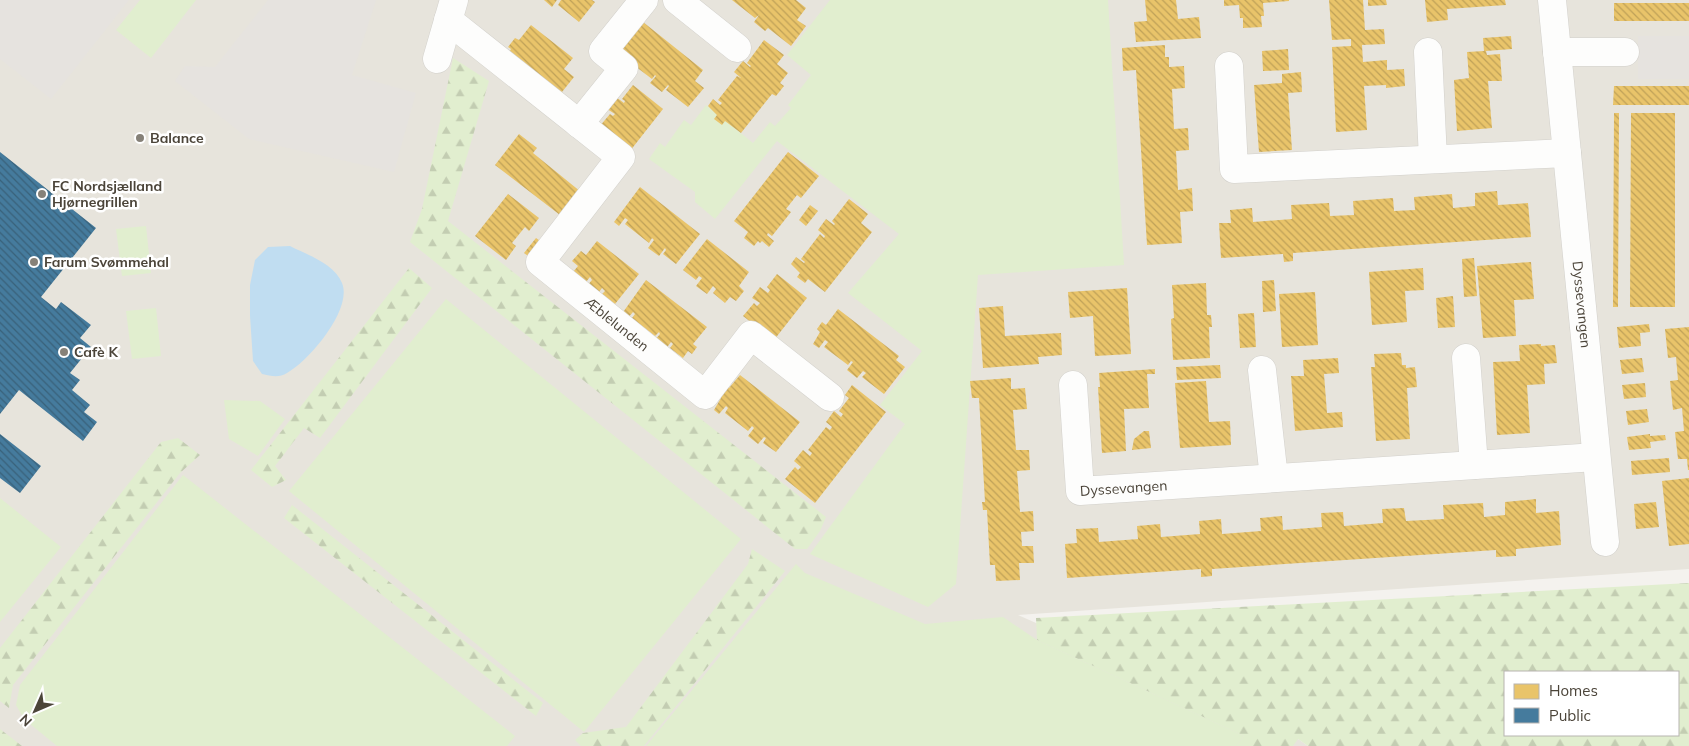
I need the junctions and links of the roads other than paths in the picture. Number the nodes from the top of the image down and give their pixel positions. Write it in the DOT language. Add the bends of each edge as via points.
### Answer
graph roads {
  1 [pos="644,0"];
  2 [pos="677,0"];
  3 [pos="1552,0"];
  4 [pos="451,10"];
  5 [pos="737,48"];
  6 [pos="1428,52"];
  7 [pos="1557,52"];
  8 [pos="1625,52"];
  9 [pos="437,58"];
  10 [pos="1229,66"];
  11 [pos="579,124"];
  12 [pos="1566,153"];
  13 [pos="1433,159"];
  14 [pos="1466,358"];
  15 [pos="1262,370"];
  16 [pos="1073,385"];
  17 [pos="830,397"];
  18 [pos="1596,457"];
  19 [pos="1474,465"];
  20 [pos="1274,478"];
  21 [pos="1605,542"];
  1 -- 11 [label="street" via="603,51 624,68"];
  2 -- 5 [label="street"];
  3 -- 7 [label="street, Dyssevangen"];
  4 -- 9 [label="street"];
  4 -- 11 [label="street, Æblelunden"];
  6 -- 13 [label="street"];
  7 -- 8 [label="street"];
  7 -- 12 [label="street, Dyssevangen"];
  10 -- 13 [label="street" via="1234,169"];
  11 -- 17 [label="street, Æblelunden" via="622,157 540,262 705,394 751,335"];
  12 -- 13 [label="street"];
  12 -- 18 [label="street, Dyssevangen"];
  14 -- 19 [label="street"];
  15 -- 20 [label="street"];
  16 -- 20 [label="street, Dyssevangen" via="1080,491"];
  18 -- 19 [label="street, Dyssevangen"];
  18 -- 21 [label="street, Dyssevangen"];
  19 -- 20 [label="street, Dyssevangen"];
}
